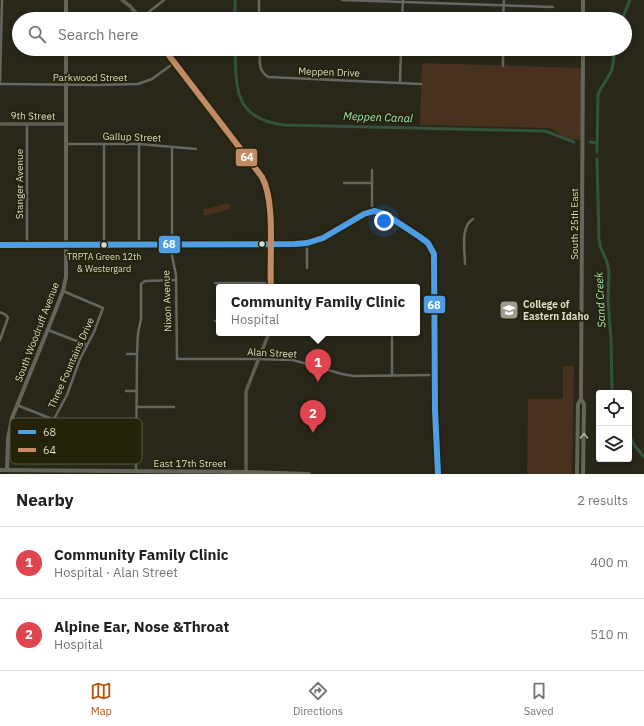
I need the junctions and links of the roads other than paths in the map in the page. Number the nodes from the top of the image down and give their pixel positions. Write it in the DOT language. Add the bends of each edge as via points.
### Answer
graph roads {
  1 [pos="2,0"];
  2 [pos="66,0"];
  3 [pos="122,0"];
  4 [pos="164,0"];
  5 [pos="259,0"];
  6 [pos="342,0"];
  7 [pos="504,0"];
  8 [pos="583,0"];
  9 [pos="403,1"];
  10 [pos="1,6"];
  11 [pos="503,6"];
  12 [pos="553,8"];
  13 [pos="66,12"];
  14 [pos="135,12"];
  15 [pos="149,12"];
  16 [pos="259,12"];
  17 [pos="402,12"];
  18 [pos="503,12"];
  19 [pos="583,12"];
  20 [pos="1,45"];
  21 [pos="66,56"];
  22 [pos="169,56"];
  23 [pos="260,56"];
  24 [pos="401,56"];
  25 [pos="504,56"];
  26 [pos="583,56"];
  27 [pos="174,63"];
  28 [pos="503,66"];
  29 [pos="400,82"];
  30 [pos="0,84"];
  31 [pos="421,84"];
  32 [pos="67,85"];
  33 [pos="0,124"];
  34 [pos="27,124"];
  35 [pos="66,124"];
  36 [pos="67,144"];
  37 [pos="104,144"];
  38 [pos="139,144"];
  39 [pos="172,147"];
  40 [pos="196,149"];
  41 [pos="372,170"];
  42 [pos="372,183"];
  43 [pos="344,184"];
  44 [pos="372,212"];
  45 [pos="473,219"];
  46 [pos="307,243"];
  47 [pos="172,244"];
  48 [pos="270,244"];
  49 [pos="0,245"];
  50 [pos="27,245"];
  51 [pos="66,245"];
  52 [pos="104,245"];
  53 [pos="138,245"];
  54 [pos="464,264"];
  55 [pos="307,268"];
  56 [pos="176,280"];
  57 [pos="215,283"];
  58 [pos="242,284"];
  59 [pos="270,284"];
  60 [pos="62,291"];
  61 [pos="0,312"];
  62 [pos="48,330"];
  63 [pos="267,336"];
  64 [pos="392,336"];
  65 [pos="0,340"];
  66 [pos="87,345"];
  67 [pos="127,354"];
  68 [pos="137,354"];
  69 [pos="177,359"];
  70 [pos="258,359"];
  71 [pos="392,375"];
  72 [pos="435,375"];
  73 [pos="126,391"];
  74 [pos="137,391"];
  75 [pos="581,399"];
  76 [pos="17,405"];
  77 [pos="137,407"];
  78 [pos="174,407"];
  79 [pos="12,418"];
  80 [pos="51,418"];
  81 [pos="55,418"];
  82 [pos="137,418"];
  83 [pos="10,425"];
  84 [pos="136,464"];
  85 [pos="0,470"];
  86 [pos="136,471"];
  87 [pos="7,472"];
  88 [pos="109,472"];
  89 [pos="246,473"];
  90 [pos="309,474"];
  91 [pos="438,474"];
  92 [pos="577,474"];
  93 [pos="584,474"];
  1 -- 10 [label="street"];
  2 -- 13 [label="main road"];
  3 -- 14 [label="street"];
  4 -- 15 [label="street"];
  5 -- 16 [label="street"];
  6 -- 9 [label="street"];
  7 -- 11 [label="street"];
  8 -- 19 [label="main road"];
  9 -- 11 [label="street"];
  9 -- 17 [label="street"];
  10 -- 20 [label="street"];
  11 -- 12 [label="street"];
  11 -- 18 [label="street"];
  20 -- 30 [label="street"];
  21 -- 32 [label="main road, South Woodruff Avenue"];
  22 -- 27 [label="street"];
  23 -- 29 [label="street, Meppen Drive" via="261,71 268,77"];
  24 -- 29 [label="street"];
  25 -- 28 [label="street"];
  26 -- 75 [label="main road, South 25th East"];
  27 -- 32 [label="street, Parkwood Street" via="152,79 138,84"];
  27 -- 48 [label="street" via="266,184 269,198"];
  29 -- 31 [label="street, Meppen Drive"];
  30 -- 32 [label="street, Parkwood Street"];
  32 -- 35 [label="main road, South Woodruff Avenue"];
  33 -- 34 [label="street, 9th Street"];
  34 -- 35 [label="street, 9th Street"];
  34 -- 50 [label="street, Stanger Avenue"];
  35 -- 36 [label="main road, South Woodruff Avenue"];
  36 -- 37 [label="street, Gallup Street"];
  36 -- 51 [label="main road, South Woodruff Avenue"];
  37 -- 38 [label="street, Gallup Street"];
  37 -- 52 [label="street"];
  38 -- 39 [label="street, Gallup Street"];
  38 -- 53 [label="street"];
  39 -- 40 [label="street, Gallup Street"];
  39 -- 47 [label="street, Nixon Avenue"];
  41 -- 42 [label="street"];
  42 -- 43 [label="street"];
  42 -- 44 [label="street"];
  44 -- 46 [label="street" via="362,215 323,238"];
  44 -- 72 [label="street" via="395,219 428,243 434,254"];
  45 -- 54 [label="street" via="465,227"];
  46 -- 48 [label="street"];
  46 -- 55 [label="street"];
  47 -- 48 [label="street"];
  47 -- 53 [label="street"];
  47 -- 56 [label="street, Nixon Avenue"];
  48 -- 59 [label="street"];
  49 -- 50 [label="street"];
  50 -- 51 [label="street"];
  51 -- 52 [label="street"];
  51 -- 60 [label="main road, South Woodruff Avenue" via="66,277"];
  52 -- 53 [label="street"];
  56 -- 68 [label="street" via="145,281 141,284"];
  56 -- 69 [label="street, Nixon Avenue"];
  57 -- 58 [label="street"];
  60 -- 62 [label="main road, South Woodruff Avenue"];
  60 -- 66 [label="street, Three Fountains Drive" via="103,308"];
  61 -- 65 [label="street" via="8,318"];
  62 -- 66 [label="street"];
  62 -- 76 [label="main road, South Woodruff Avenue"];
  63 -- 70 [label="street"];
  64 -- 71 [label="street"];
  66 -- 81 [label="street, Three Fountains Drive" via="67,396"];
  67 -- 68 [label="street"];
  68 -- 74 [label="street"];
  69 -- 70 [label="street, Alan Street"];
  70 -- 71 [label="street, Alan Street" via="293,360 353,376"];
  70 -- 89 [label="street" via="246,391"];
  71 -- 72 [label="street, Alan Street"];
  72 -- 91 [label="street"];
  73 -- 74 [label="street"];
  74 -- 77 [label="street"];
  75 -- 92 [label="main road, South 25th East" via="578,404"];
  93 -- 75 [label="main road, South 25th East, one-way" via="584,404"];
  76 -- 79 [label="main road, South Woodruff Avenue"];
  76 -- 80 [label="street"];
  77 -- 78 [label="street"];
  77 -- 82 [label="street"];
  83 -- 87 [label="main road, South Woodruff Avenue"];
  84 -- 86 [label="street"];
  85 -- 87 [label="main road, East 17th Street"];
  86 -- 88 [label="main road, East 17th Street"];
  86 -- 89 [label="main road, East 17th Street"];
  87 -- 88 [label="main road, East 17th Street"];
  89 -- 90 [label="main road, East 17th Street"];
}
